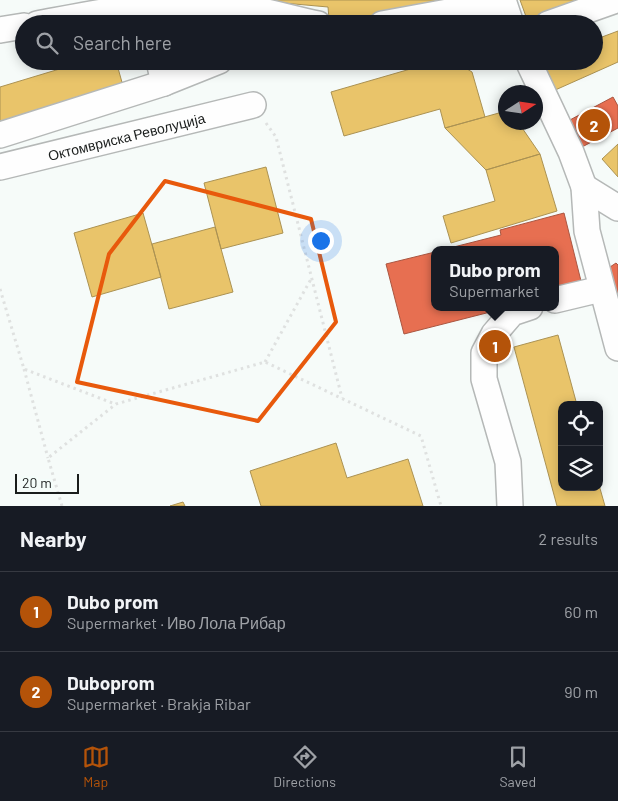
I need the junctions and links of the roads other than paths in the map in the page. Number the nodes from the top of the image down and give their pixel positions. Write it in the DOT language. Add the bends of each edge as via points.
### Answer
graph roads {
  1 [pos="616,0"];
  2 [pos="149,9"];
  3 [pos="506,9"];
  4 [pos="104,15"];
  5 [pos="243,15"];
  6 [pos="456,15"];
  7 [pos="574,15"];
  8 [pos="15,28"];
  9 [pos="0,30"];
  10 [pos="532,70"];
  11 [pos="161,72"];
  12 [pos="253,105"];
  13 [pos="0,135"];
  14 [pos="0,166"];
  15 [pos="584,188"];
  16 [pos="618,208"];
  17 [pos="601,289"];
  18 [pos="559,299"];
  19 [pos="520,311"];
  20 [pos="618,348"];
  21 [pos="510,506"];
  1 -- 7 [label="street"];
  2 -- 4 [label="street"];
  2 -- 5 [label="street" via="218,4"];
  3 -- 6 [label="street"];
  8 -- 9 [label="street"];
  10 -- 15 [label="street" via="571,152"];
  11 -- 13 [label="street"];
  12 -- 14 [label="street, Октомвриска Револуција"];
  15 -- 16 [label="street"];
  15 -- 17 [label="street" via="587,231"];
  17 -- 18 [label="street"];
  17 -- 20 [label="street"];
  19 -- 21 [label="street" via="512,314 494,334 484,353 482,366 508,462"];
}
